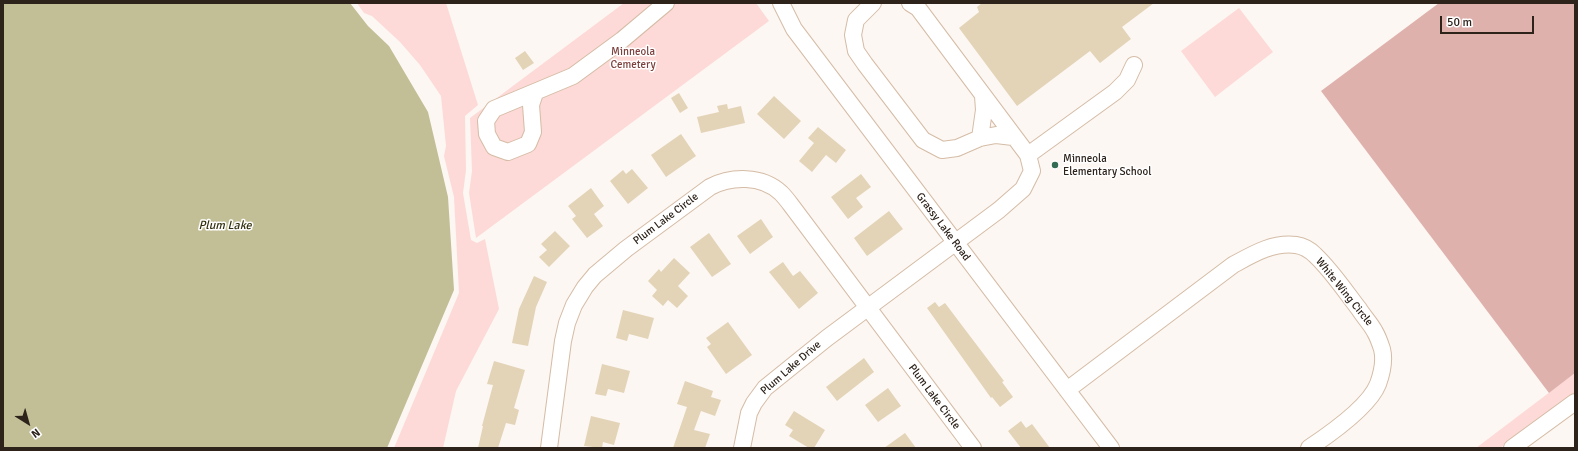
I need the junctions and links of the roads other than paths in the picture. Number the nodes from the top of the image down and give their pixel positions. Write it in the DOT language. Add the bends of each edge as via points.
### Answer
graph roads {
  1 [pos="666,3"];
  2 [pos="873,3"];
  3 [pos="910,3"];
  4 [pos="786,5"];
  5 [pos="1134,65"];
  6 [pos="535,93"];
  7 [pos="983,96"];
  8 [pos="1013,137"];
  9 [pos="980,138"];
  10 [pos="1028,155"];
  11 [pos="955,243"];
  12 [pos="868,307"];
  13 [pos="1067,390"];
  14 [pos="1575,402"];
  15 [pos="548,448"];
  16 [pos="742,448"];
  17 [pos="973,448"];
  18 [pos="1111,448"];
  19 [pos="1309,448"];
  20 [pos="1512,448"];
  1 -- 6 [label="street" via="573,76"];
  2 -- 9 [label="street" via="856,20 853,35 856,51 923,140 942,150 957,148"];
  3 -- 7 [label="street" via="918,8"];
  4 -- 11 [label="street, Grassy Lake Road" via="794,28"];
  5 -- 10 [label="street" via="1127,80 1114,92"];
  7 -- 8 [label="street"];
  7 -- 9 [label="street"];
  8 -- 9 [label="street" via="996,135"];
  8 -- 10 [label="street"];
  10 -- 11 [label="street" via="1032,171 1023,190"];
  11 -- 12 [label="street"];
  11 -- 13 [label="street, Grassy Lake Road"];
  12 -- 15 [label="street, Plum Lake Circle" via="781,193 760,182 747,179 718,183 626,250 595,275 585,287 567,323"];
  12 -- 16 [label="street, Plum Lake Drive" via="765,388 749,413"];
  12 -- 17 [label="street, Plum Lake Circle"];
  13 -- 18 [label="street, Grassy Lake Road"];
  13 -- 19 [label="street, White Wing Circle" via="1234,264 1268,247 1297,245 1314,254 1333,275 1375,331 1384,360 1377,386 1369,399 1343,423"];
  14 -- 20 [label="street"];
}
